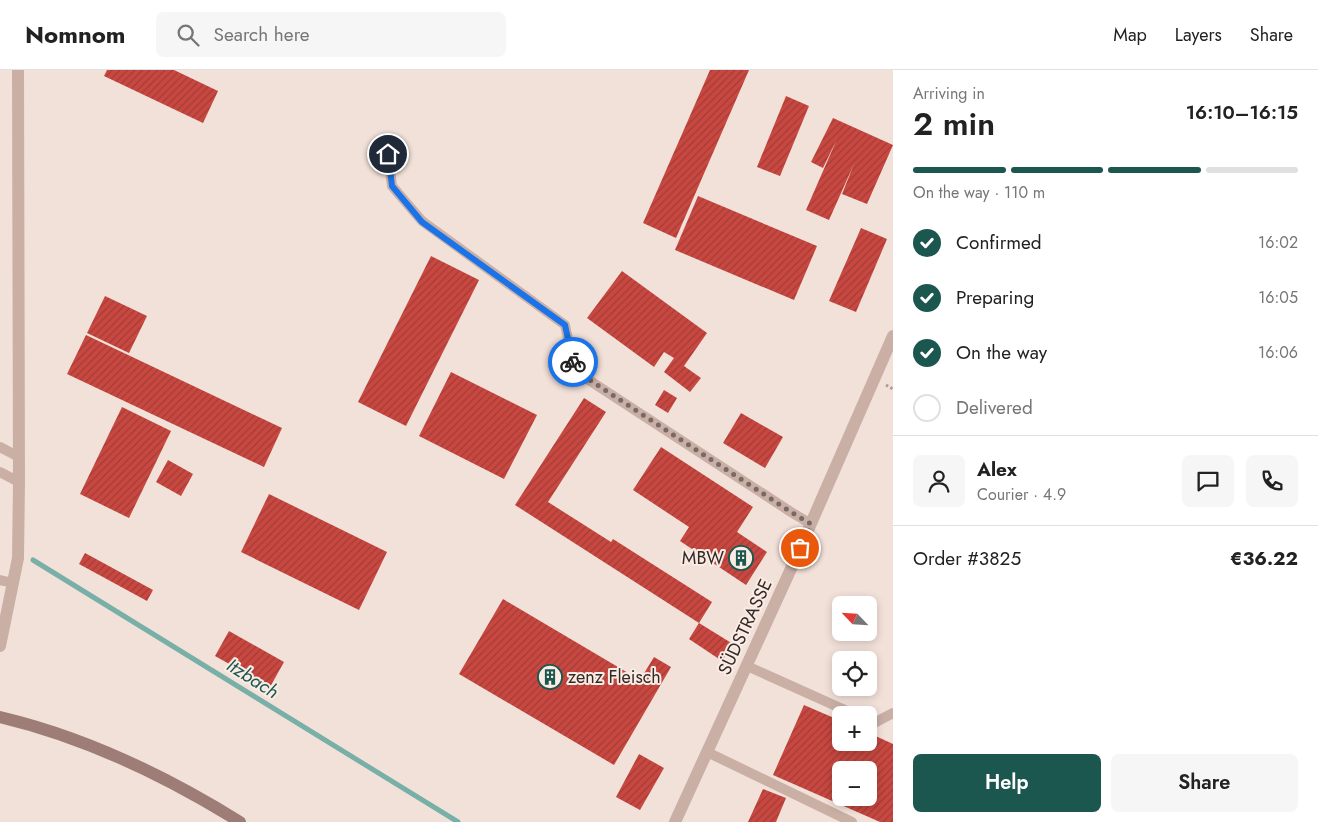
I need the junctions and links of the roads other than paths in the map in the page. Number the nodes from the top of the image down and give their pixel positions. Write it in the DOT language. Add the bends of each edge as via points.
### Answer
graph roads {
  1 [pos="18,70"];
  2 [pos="388,154"];
  3 [pos="893,336"];
  4 [pos="0,447"];
  5 [pos="19,457"];
  6 [pos="0,472"];
  7 [pos="19,482"];
  8 [pos="811,524"];
  9 [pos="6,582"];
  10 [pos="0,646"];
  11 [pos="747,666"];
  12 [pos="836,706"];
  13 [pos="893,713"];
  14 [pos="0,717"];
  15 [pos="877,721"];
  16 [pos="707,752"];
  17 [pos="240,822"];
  18 [pos="675,822"];
  19 [pos="852,822"];
  1 -- 5 [label="street"];
  2 -- 8 [label="lane" via="392,186 422,222 565,325 576,371"];
  3 -- 8 [label="street, SÜDSTRASSE"];
  4 -- 5 [label="lane"];
  5 -- 7 [label="street"];
  6 -- 7 [label="lane"];
  7 -- 9 [label="street" via="18,558"];
  8 -- 11 [label="street, SÜDSTRASSE"];
  9 -- 10 [label="street"];
  11 -- 12 [label="lane"];
  11 -- 16 [label="street, SÜDSTRASSE"];
  13 -- 15 [label="lane"];
  14 -- 17 [label="main road" via="30,724 123,759 205,800"];
  16 -- 18 [label="street, SÜDSTRASSE"];
  16 -- 19 [label="lane"];
}
